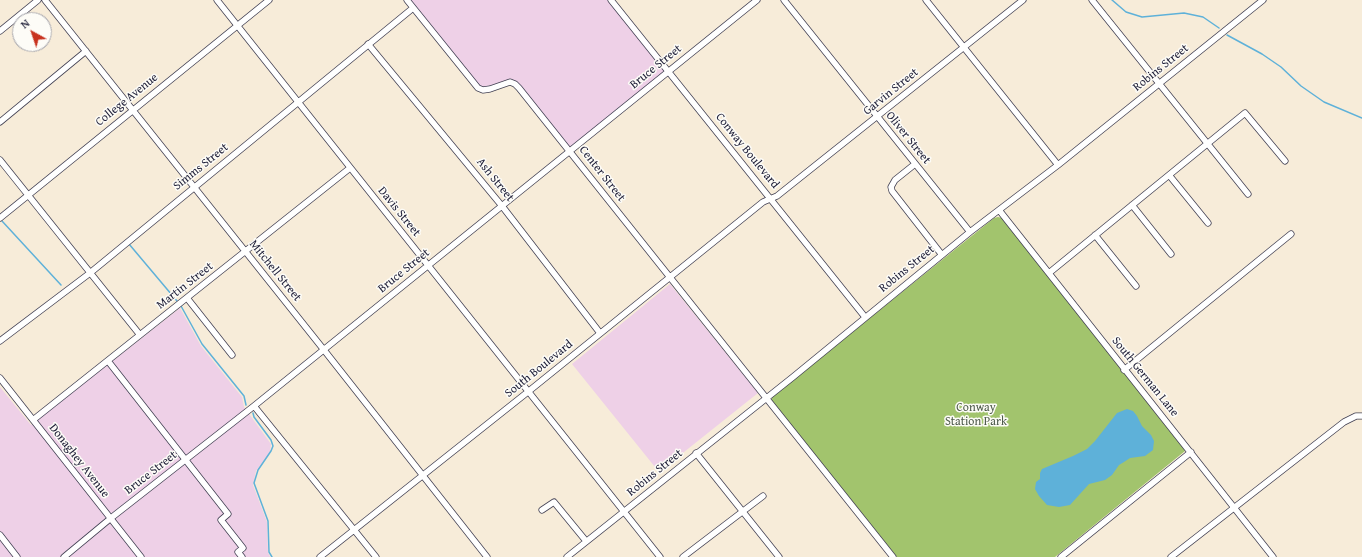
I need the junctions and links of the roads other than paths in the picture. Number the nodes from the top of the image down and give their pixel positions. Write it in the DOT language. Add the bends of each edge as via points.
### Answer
graph roads {
  1 [pos="38,0"];
  2 [pos="45,0"];
  3 [pos="217,0"];
  4 [pos="269,0"];
  5 [pos="407,0"];
  6 [pos="611,0"];
  7 [pos="757,0"];
  8 [pos="784,0"];
  9 [pos="926,0"];
  10 [pos="1023,0"];
  11 [pos="1092,0"];
  12 [pos="1263,0"];
  13 [pos="413,8"];
  14 [pos="237,26"];
  15 [pos="0,31"];
  16 [pos="368,44"];
  17 [pos="964,47"];
  18 [pos="86,51"];
  19 [pos="669,71"];
  20 [pos="1160,84"];
  21 [pos="298,102"];
  22 [pos="132,110"];
  23 [pos="877,117"];
  24 [pos="0,122"];
  25 [pos="1208,144"];
  26 [pos="570,151"];
  27 [pos="0,160"];
  28 [pos="1285,161"];
  29 [pos="915,164"];
  30 [pos="1058,165"];
  31 [pos="350,168"];
  32 [pos="1169,175"];
  33 [pos="194,187"];
  34 [pos="1248,194"];
  35 [pos="28,195"];
  36 [pos="771,198"];
  37 [pos="502,206"];
  38 [pos="1132,206"];
  39 [pos="999,210"];
  40 [pos="0,218"];
  41 [pos="1208,224"];
  42 [pos="970,232"];
  43 [pos="1291,234"];
  44 [pos="1095,235"];
  45 [pos="246,252"];
  46 [pos="1171,254"];
  47 [pos="942,255"];
  48 [pos="428,266"];
  49 [pos="90,272"];
  50 [pos="1049,273"];
  51 [pos="670,277"];
  52 [pos="1136,286"];
  53 [pos="187,298"];
  54 [pos="865,317"];
  55 [pos="600,333"];
  56 [pos="140,335"];
  57 [pos="0,341"];
  58 [pos="324,350"];
  59 [pos="232,355"];
  60 [pos="108,361"];
  61 [pos="1124,370"];
  62 [pos="0,378"];
  63 [pos="529,391"];
  64 [pos="767,398"];
  65 [pos="254,406"];
  66 [pos="1362,416"];
  67 [pos="33,420"];
  68 [pos="1191,452"];
  69 [pos="696,453"];
  70 [pos="185,460"];
  71 [pos="423,475"];
  72 [pos="763,496"];
  73 [pos="1234,507"];
  74 [pos="542,510"];
  75 [pos="743,511"];
  76 [pos="625,512"];
  77 [pos="111,518"];
  78 [pos="354,530"];
  79 [pos="0,535"];
  80 [pos="586,541"];
  81 [pos="17,557"];
  82 [pos="64,557"];
  83 [pos="141,557"];
  84 [pos="242,557"];
  85 [pos="320,557"];
  86 [pos="376,557"];
  87 [pos="486,557"];
  88 [pos="567,557"];
  89 [pos="660,557"];
  90 [pos="683,557"];
  91 [pos="779,557"];
  92 [pos="893,557"];
  93 [pos="1061,557"];
  94 [pos="1171,557"];
  95 [pos="1274,557"];
  1 -- 15 [label="street"];
  2 -- 18 [label="street, Mitchell Street"];
  3 -- 14 [label="street, Davis Street"];
  4 -- 14 [label="street, College Avenue"];
  5 -- 13 [label="street, Center Street"];
  6 -- 19 [label="street, Conway Boulevard"];
  7 -- 19 [label="street, Bruce Street"];
  8 -- 23 [label="street, Oliver Street"];
  9 -- 17 [label="street"];
  10 -- 17 [label="street, Garvin Street"];
  11 -- 20 [label="street"];
  12 -- 20 [label="street, Robins Street"];
  13 -- 16 [label="street, Simms Street"];
  13 -- 26 [label="street, Center Street" via="478,88 490,89 510,82 515,84"];
  14 -- 21 [label="street, Davis Street"];
  14 -- 22 [label="street, College Avenue"];
  16 -- 21 [label="street, Simms Street"];
  16 -- 37 [label="street, Ash Street"];
  17 -- 23 [label="street, Garvin Street"];
  17 -- 30 [label="street"];
  18 -- 22 [label="street, Mitchell Street"];
  18 -- 24 [label="street"];
  19 -- 26 [label="street, Bruce Street"];
  19 -- 36 [label="street, Conway Boulevard"];
  20 -- 25 [label="street"];
  20 -- 30 [label="street, Robins Street"];
  21 -- 31 [label="street, Davis Street"];
  21 -- 33 [label="street, Simms Street"];
  22 -- 33 [label="street, Mitchell Street"];
  22 -- 35 [label="street, College Avenue"];
  23 -- 29 [label="street, Oliver Street"];
  23 -- 36 [label="street, Garvin Street" via="777,196"];
  25 -- 28 [label="street" via="1245,113"];
  25 -- 32 [label="street"];
  25 -- 34 [label="street"];
  26 -- 37 [label="street, Bruce Street"];
  26 -- 51 [label="street, Center Street"];
  27 -- 35 [label="street"];
  29 -- 42 [label="street, Oliver Street"];
  29 -- 47 [label="street" via="895,180 891,187 892,191"];
  30 -- 39 [label="street, Robins Street"];
  31 -- 45 [label="street, Martin Street"];
  31 -- 48 [label="street, Davis Street"];
  32 -- 38 [label="street"];
  32 -- 41 [label="street"];
  33 -- 45 [label="street, Mitchell Street"];
  33 -- 49 [label="street, Simms Street"];
  35 -- 40 [label="street, College Avenue"];
  35 -- 49 [label="street"];
  36 -- 51 [label="street, South Boulevard"];
  36 -- 54 [label="street, Conway Boulevard"];
  37 -- 48 [label="street, Bruce Street"];
  37 -- 55 [label="street, Ash Street"];
  38 -- 44 [label="street"];
  38 -- 46 [label="street"];
  39 -- 42 [label="street, Robins Street"];
  39 -- 50 [label="street, South German Lane"];
  42 -- 47 [label="street, Robins Street"];
  43 -- 61 [label="street"];
  44 -- 50 [label="street"];
  44 -- 52 [label="street"];
  45 -- 53 [label="street, Martin Street"];
  45 -- 58 [label="street, Mitchell Street"];
  47 -- 54 [label="street, Robins Street"];
  48 -- 58 [label="street, Bruce Street"];
  48 -- 63 [label="street, Davis Street"];
  49 -- 56 [label="street"];
  49 -- 57 [label="street, Simms Street"];
  50 -- 61 [label="street, South German Lane"];
  51 -- 55 [label="street, South Boulevard"];
  51 -- 64 [label="street, Center Street"];
  53 -- 56 [label="street, Martin Street"];
  53 -- 59 [label="street"];
  54 -- 64 [label="street, Robins Street"];
  55 -- 63 [label="street, South Boulevard"];
  56 -- 60 [label="street, Martin Street"];
  58 -- 65 [label="street, Bruce Street"];
  58 -- 71 [label="street, Mitchell Street"];
  60 -- 67 [label="street, Martin Street"];
  60 -- 70 [label="street"];
  61 -- 68 [label="street, South German Lane"];
  62 -- 67 [label="street, Donaghey Avenue"];
  63 -- 71 [label="street, South Boulevard"];
  63 -- 76 [label="street, Davis Street"];
  64 -- 69 [label="street, Robins Street"];
  64 -- 92 [label="street, Center Street"];
  65 -- 70 [label="street, Bruce Street"];
  65 -- 78 [label="street"];
  66 -- 73 [label="street" via="1344,422"];
  67 -- 77 [label="street, Donaghey Avenue"];
  68 -- 73 [label="street, South German Lane"];
  68 -- 93 [label="street"];
  69 -- 75 [label="street"];
  69 -- 76 [label="street, Robins Street"];
  70 -- 77 [label="street, Bruce Street"];
  70 -- 84 [label="street" via="228,514 221,520 243,548 238,552"];
  71 -- 78 [label="street, South Boulevard"];
  71 -- 87 [label="street, Mitchell Street"];
  72 -- 75 [label="street"];
  73 -- 94 [label="street"];
  73 -- 95 [label="street, South German Lane"];
  74 -- 80 [label="street" via="554,502"];
  75 -- 90 [label="street"];
  75 -- 91 [label="street"];
  76 -- 80 [label="street, Robins Street"];
  76 -- 89 [label="street, Davis Street"];
  77 -- 82 [label="street, Bruce Street"];
  77 -- 83 [label="street, Donaghey Avenue"];
  78 -- 85 [label="street, South Boulevard"];
  78 -- 86 [label="street"];
  79 -- 81 [label="street"];
  80 -- 88 [label="street, Robins Street"];
}
